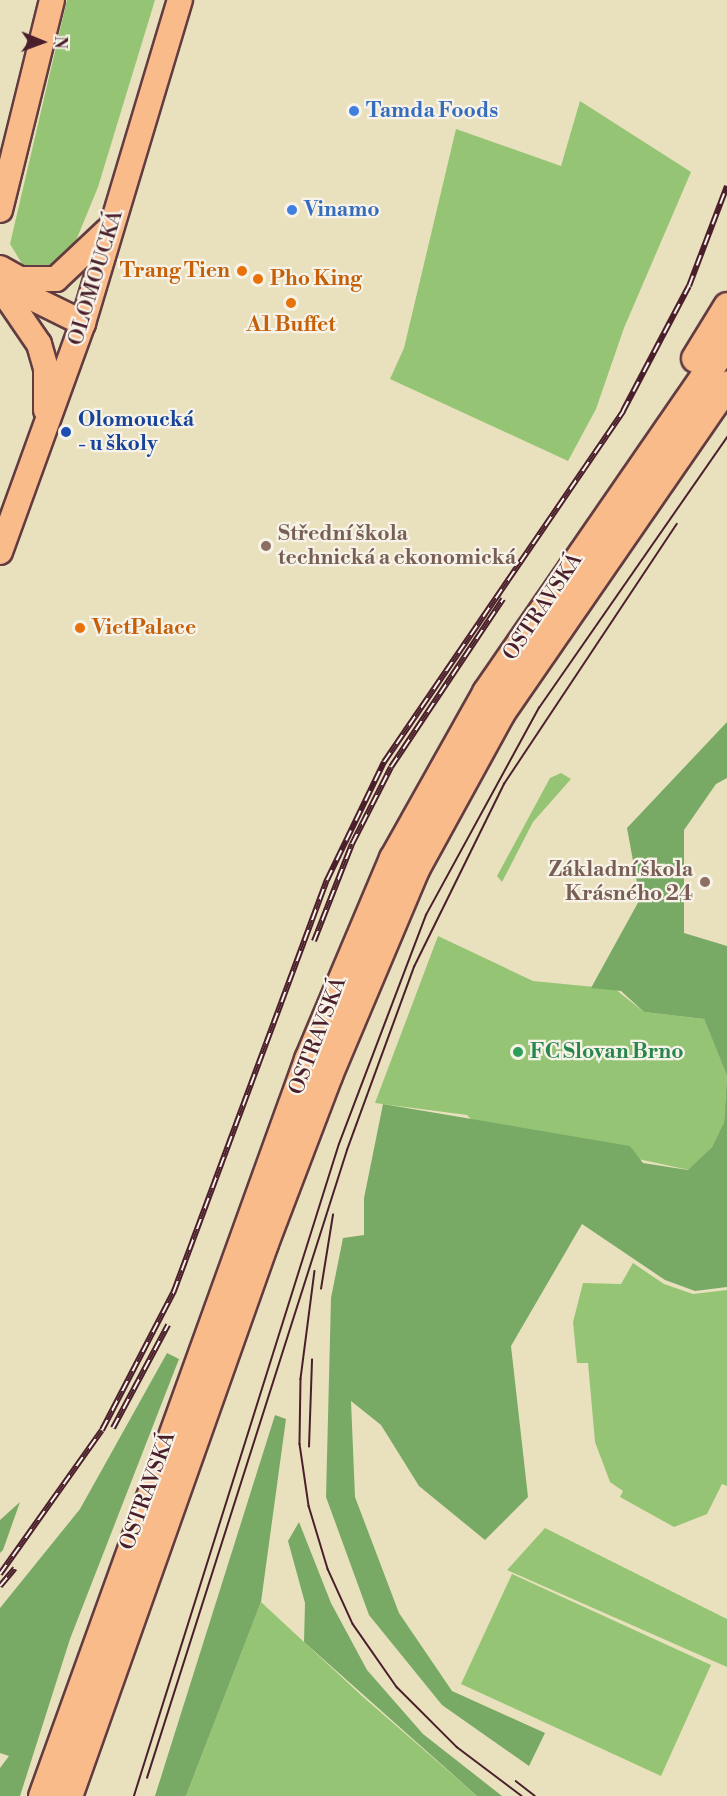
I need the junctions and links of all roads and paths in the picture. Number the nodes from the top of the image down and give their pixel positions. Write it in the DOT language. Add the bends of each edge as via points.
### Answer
graph roads {
  1 [pos="52,0"];
  2 [pos="180,0"];
  3 [pos="0,210"];
  4 [pos="112,224"];
  5 [pos="0,268"];
  6 [pos="0,288"];
  7 [pos="727,306"];
  8 [pos="83,323"];
  9 [pos="727,342"];
  10 [pos="727,384"];
  11 [pos="727,404"];
  12 [pos="45,434"];
  13 [pos="636,514"];
  14 [pos="0,552"];
  15 [pos="567,572"];
  16 [pos="42,1796"];
  17 [pos="68,1796"];
  1 -- 3 [label="main road"];
  2 -- 4 [label="main road, OLOMOUCKÁ"];
  4 -- 5 [label="main road" via="56,279 20,279"];
  4 -- 8 [label="main road, OLOMOUCKÁ"];
  5 -- 8 [label="main road" via="24,294"];
  6 -- 12 [label="main road" via="43,355"];
  7 -- 15 [label="highway"];
  8 -- 12 [label="main road, OLOMOUCKÁ"];
  9 -- 15 [label="highway, OSTRAVSKÁ"];
  10 -- 13 [label="highway, OSTRAVSKÁ"];
  11 -- 13 [label="highway"];
  12 -- 14 [label="main road, OLOMOUCKÁ"];
  13 -- 17 [label="highway, OSTRAVSKÁ" via="481,746 389,924 229,1339"];
  15 -- 16 [label="highway, OSTRAVSKÁ" via="425,793 339,979 201,1346"];
}
